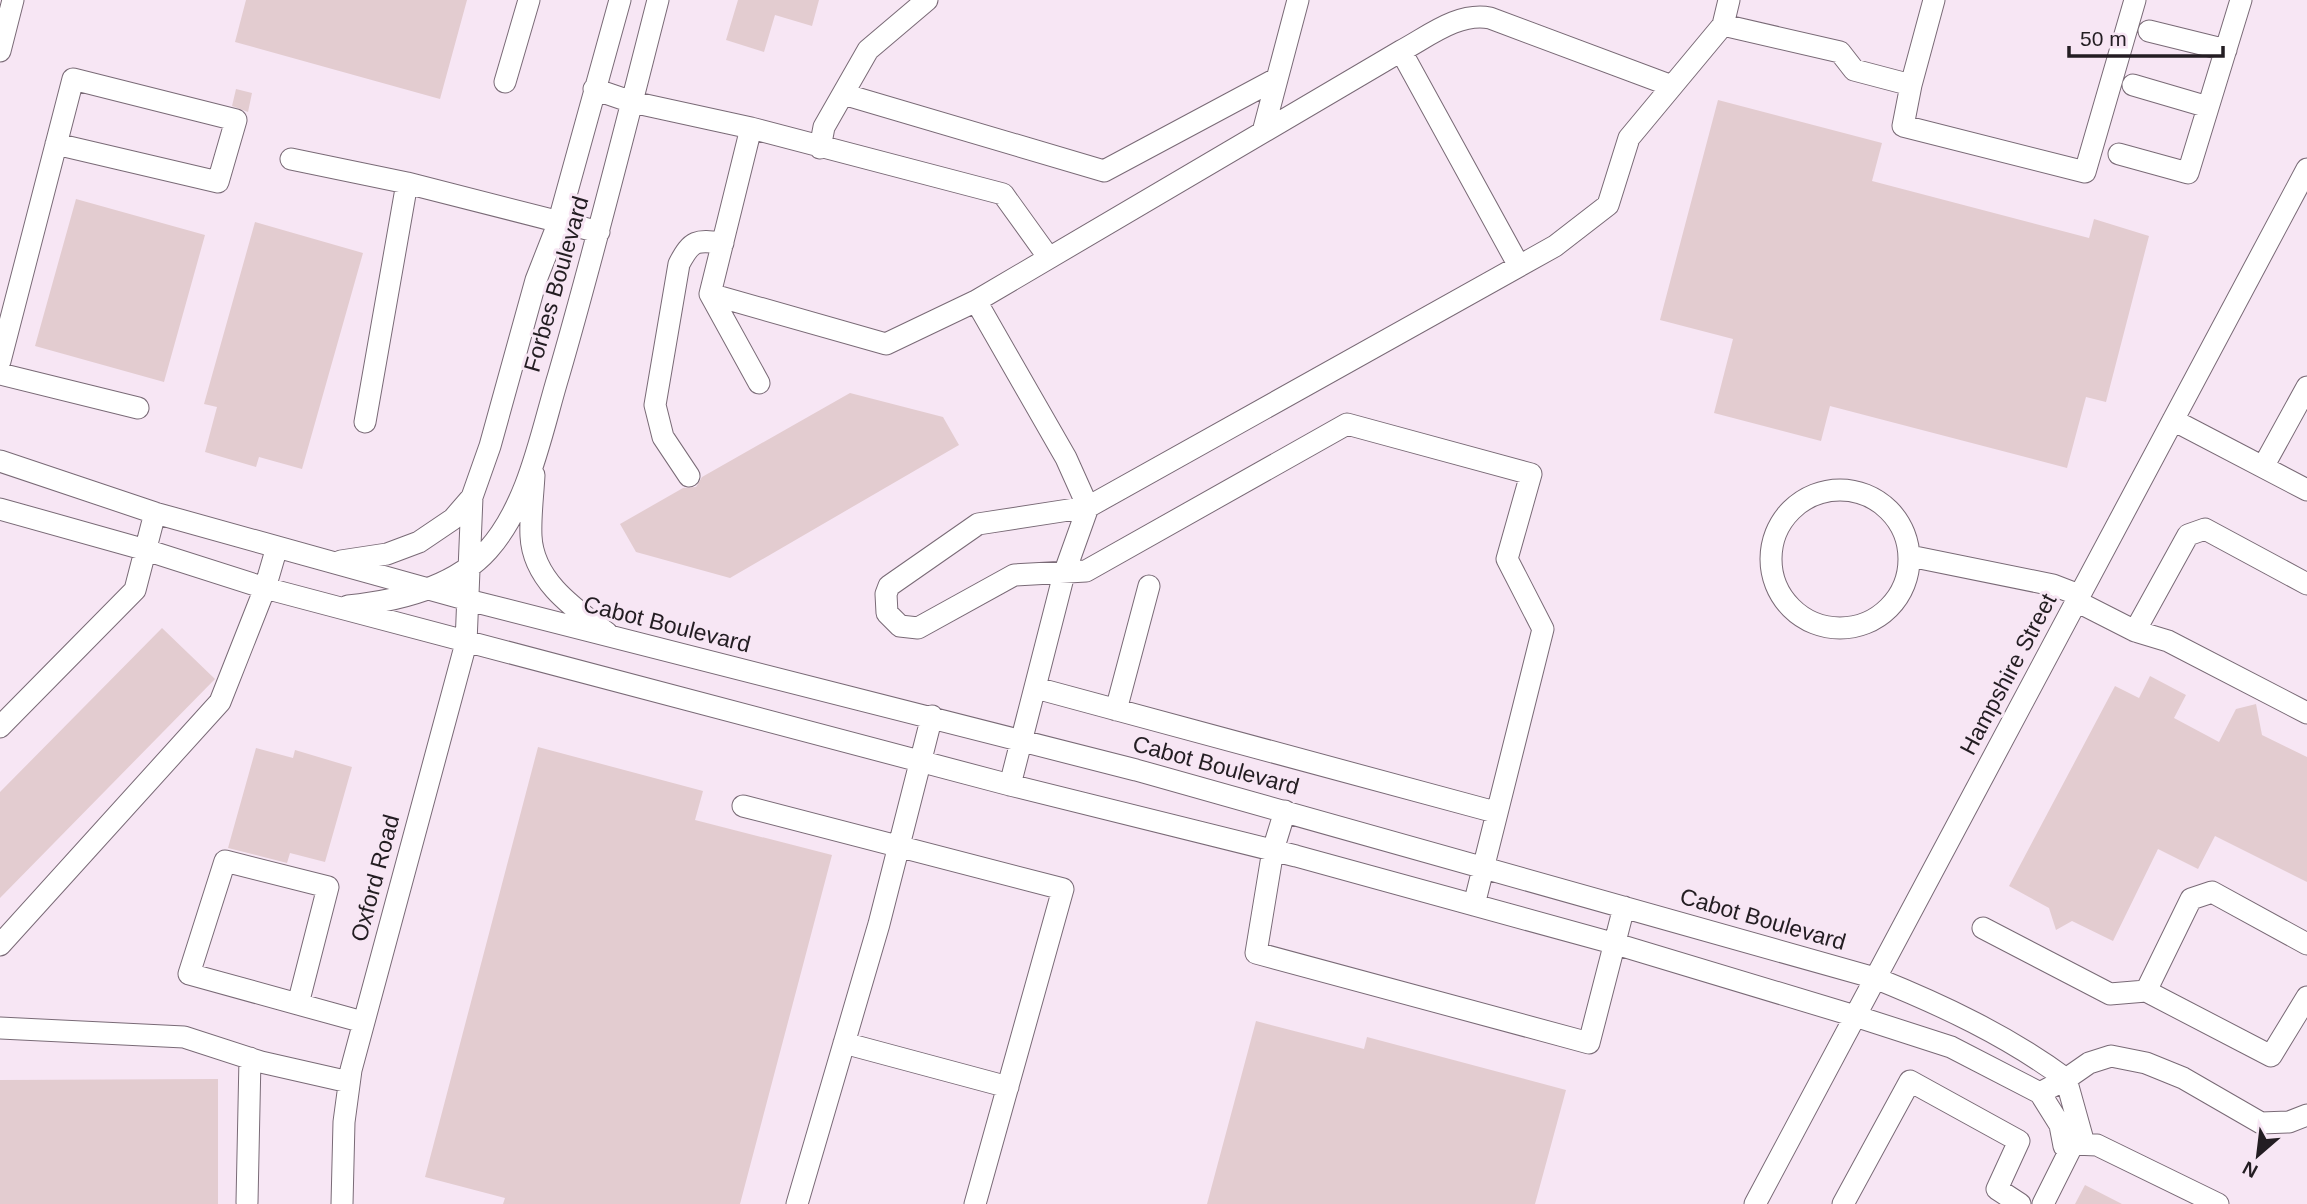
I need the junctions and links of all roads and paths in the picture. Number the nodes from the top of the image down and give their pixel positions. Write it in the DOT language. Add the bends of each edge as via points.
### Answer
graph roads {
  1 [pos="13,0"];
  2 [pos="529,0"];
  3 [pos="620,0"];
  4 [pos="658,0"];
  5 [pos="927,0"];
  6 [pos="1298,0"];
  7 [pos="1729,0"];
  8 [pos="1934,0"];
  9 [pos="2135,0"];
  10 [pos="2239,0"];
  11 [pos="1723,25"];
  12 [pos="2149,31"];
  13 [pos="2225,50"];
  14 [pos="0,51"];
  15 [pos="1401,51"];
  16 [pos="1276,79"];
  17 [pos="505,82"];
  18 [pos="1911,85"];
  19 [pos="2133,85"];
  20 [pos="1672,86"];
  21 [pos="594,89"];
  22 [pos="843,94"];
  23 [pos="632,102"];
  24 [pos="2208,107"];
  25 [pos="751,128"];
  26 [pos="1263,132"];
  27 [pos="56,144"];
  28 [pos="820,148"];
  29 [pos="2119,154"];
  30 [pos="291,159"];
  31 [pos="2307,169"];
  32 [pos="407,183"];
  33 [pos="558,224"];
  34 [pos="599,232"];
  35 [pos="723,243"];
  36 [pos="1049,258"];
  37 [pos="1519,266"];
  38 [pos="710,293"];
  39 [pos="976,302"];
  40 [pos="0,360"];
  41 [pos="0,374"];
  42 [pos="760,383"];
  43 [pos="2307,387"];
  44 [pos="138,408"];
  45 [pos="2173,420"];
  46 [pos="365,422"];
  47 [pos="534,457"];
  48 [pos="0,461"];
  49 [pos="2263,467"];
  50 [pos="689,475"];
  51 [pos="2307,490"];
  52 [pos="472,497"];
  53 [pos="1088,506"];
  54 [pos="0,509"];
  55 [pos="155,513"];
  56 [pos="277,547"];
  57 [pos="146,550"];
  58 [pos="1910,556"];
  59 [pos="331,562"];
  60 [pos="470,567"];
  61 [pos="1063,574"];
  62 [pos="2307,584"];
  63 [pos="1149,586"];
  64 [pos="427,588"];
  65 [pos="265,589"];
  66 [pos="2078,598"];
  67 [pos="468,600"];
  68 [pos="336,607"];
  69 [pos="2135,631"];
  70 [pos="614,639"];
  71 [pos="466,643"];
  72 [pos="1036,688"];
  73 [pos="1116,710"];
  74 [pos="2307,713"];
  75 [pos="932,716"];
  76 [pos="0,727"];
  77 [pos="1022,740"];
  78 [pos="921,762"];
  79 [pos="1010,785"];
  80 [pos="743,806"];
  81 [pos="1285,811"];
  82 [pos="1496,812"];
  83 [pos="900,845"];
  84 [pos="1273,850"];
  85 [pos="1482,867"];
  86 [pos="1474,905"];
  87 [pos="1624,907"];
  88 [pos="1983,928"];
  89 [pos="1616,944"];
  90 [pos="2307,944"];
  91 [pos="0,945"];
  92 [pos="1875,978"];
  93 [pos="2146,991"];
  94 [pos="2307,998"];
  95 [pos="299,1004"];
  96 [pos="1855,1016"];
  97 [pos="363,1022"];
  98 [pos="0,1028"];
  99 [pos="844,1043"];
  100 [pos="250,1058"];
  101 [pos="2066,1079"];
  102 [pos="349,1082"];
  103 [pos="1007,1087"];
  104 [pos="2040,1093"];
  105 [pos="2307,1115"];
  106 [pos="2073,1144"];
  107 [pos="247,1202"];
  108 [pos="342,1204"];
  109 [pos="797,1204"];
  110 [pos="975,1204"];
  111 [pos="1755,1204"];
  112 [pos="1843,1204"];
  113 [pos="2020,1204"];
  114 [pos="2043,1204"];
  115 [pos="2218,1204"];
  1 -- 14 [label="street"];
  2 -- 17 [label="street"];
  3 -- 21 [label="street, Forbes Boulevard"];
  4 -- 23 [label="street, Forbes Boulevard"];
  5 -- 22 [label="street" via="868,51"];
  6 -- 16 [label="street"];
  7 -- 11 [label="street"];
  8 -- 18 [label="street"];
  9 -- 18 [label="street" via="2085,172 1903,126"];
  10 -- 13 [label="street"];
  11 -- 18 [label="street" via="1840,52 1854,70"];
  11 -- 20 [label="street"];
  12 -- 13 [label="street"];
  13 -- 24 [label="street"];
  15 -- 20 [label="street" via="1476,15"];
  15 -- 26 [label="street"];
  15 -- 37 [label="street"];
  16 -- 22 [label="street" via="1104,171"];
  16 -- 26 [label="street"];
  19 -- 24 [label="street"];
  20 -- 37 [label="street" via="1629,138 1608,205 1555,246"];
  21 -- 23 [label="street"];
  21 -- 33 [label="street, Forbes Boulevard"];
  22 -- 28 [label="street" via="824,127"];
  23 -- 25 [label="street"];
  23 -- 34 [label="street, Forbes Boulevard"];
  24 -- 29 [label="street" via="2188,173"];
  25 -- 28 [label="street"];
  25 -- 35 [label="street"];
  26 -- 36 [label="street"];
  27 -- 27 [label="street" via="73,79 236,120 218,182"];
  27 -- 40 [label="street"];
  28 -- 36 [label="street" via="1003,194"];
  30 -- 32 [label="street"];
  31 -- 45 [label="street, Hampshire Street"];
  32 -- 33 [label="street"];
  32 -- 46 [label="street"];
  33 -- 34 [label="street"];
  33 -- 52 [label="street, Forbes Boulevard"];
  34 -- 47 [label="street, Forbes Boulevard"];
  35 -- 38 [label="street"];
  35 -- 50 [label="street" via="699,240 687,247 679,264 655,405 663,437"];
  36 -- 39 [label="street"];
  37 -- 53 [label="street"];
  38 -- 39 [label="street" via="886,344"];
  38 -- 42 [label="street"];
  39 -- 53 [label="street" via="1066,458"];
  41 -- 44 [label="street"];
  43 -- 49 [label="street"];
  45 -- 49 [label="street"];
  45 -- 66 [label="street, Hampshire Street"];
  47 -- 60 [label="street, Forbes Boulevard" via="513,513"];
  47 -- 70 [label="street" via="530,537 536,559 563,600"];
  48 -- 55 [label="street, Forbes Boulevard"];
  49 -- 51 [label="street"];
  52 -- 59 [label="street, Forbes Boulevard" via="453,519 410,546"];
  52 -- 60 [label="street, Forbes Boulevard"];
  53 -- 61 [label="street"];
  53 -- 61 [label="street" via="978,524 895,579 885,604 893,620 909,629 918,628 1014,575"];
  54 -- 57 [label="street, Forbes Boulevard"];
  55 -- 56 [label="street, Forbes Boulevard"];
  55 -- 57 [label="street"];
  56 -- 59 [label="street, Forbes Boulevard"];
  56 -- 65 [label="street"];
  57 -- 65 [label="street, Forbes Boulevard"];
  57 -- 76 [label="street" via="135,590"];
  58 -- 58 [label="street" via="1903,531 1889,509 1859,492 1842,490 1824,491 1794,508 1774,536 1771,554 1772,571 1786,603 1814,623 1848,628 1881,616 1894,604 1903,590"];
  58 -- 66 [label="street" via="2053,585"];
  59 -- 64 [label="street, Cabot Boulevard"];
  60 -- 64 [label="street, Forbes Boulevard"];
  60 -- 67 [label="street, Oxford Road"];
  61 -- 72 [label="street"];
  61 -- 82 [label="street" via="1086,572 1347,424 1531,474 1507,559 1543,629"];
  62 -- 69 [label="street" via="2205,530 2188,534"];
  63 -- 73 [label="street"];
  64 -- 67 [label="street, Cabot Boulevard"];
  64 -- 68 [label="street, Forbes Boulevard"];
  65 -- 68 [label="street, Forbes Boulevard"];
  65 -- 91 [label="street" via="220,702"];
  66 -- 69 [label="street"];
  66 -- 92 [label="street, Hampshire Street"];
  67 -- 70 [label="street, Cabot Boulevard"];
  67 -- 71 [label="street, Oxford Road"];
  68 -- 71 [label="street"];
  69 -- 74 [label="street" via="2168,641"];
  70 -- 75 [label="street, Cabot Boulevard"];
  71 -- 78 [label="street"];
  71 -- 97 [label="street, Oxford Road"];
  72 -- 73 [label="street"];
  72 -- 77 [label="street"];
  73 -- 82 [label="street"];
  75 -- 77 [label="street, Cabot Boulevard"];
  75 -- 78 [label="street"];
  77 -- 79 [label="street"];
  77 -- 81 [label="street, Cabot Boulevard"];
  78 -- 79 [label="street"];
  78 -- 83 [label="street"];
  79 -- 84 [label="street"];
  80 -- 83 [label="street"];
  81 -- 84 [label="street"];
  81 -- 85 [label="street, Cabot Boulevard"];
  82 -- 85 [label="street"];
  83 -- 99 [label="street"];
  83 -- 103 [label="street" via="1063,889"];
  84 -- 86 [label="street"];
  84 -- 89 [label="street" via="1256,953 1589,1043"];
  85 -- 86 [label="street"];
  85 -- 87 [label="street, Cabot Boulevard"];
  86 -- 89 [label="street"];
  87 -- 89 [label="street"];
  87 -- 92 [label="street, Cabot Boulevard"];
  88 -- 93 [label="street" via="2110,995"];
  89 -- 96 [label="street"];
  90 -- 93 [label="street" via="2212,892 2191,898"];
  92 -- 96 [label="street, Hampshire Street"];
  92 -- 101 [label="street, Cabot Boulevard" via="1928,999 2033,1054"];
  93 -- 94 [label="street" via="2271,1056"];
  95 -- 95 [label="street" via="189,974 225,861 328,887"];
  95 -- 97 [label="street"];
  96 -- 104 [label="street" via="1951,1047"];
  96 -- 111 [label="street, Hampshire Street"];
  97 -- 102 [label="street, Oxford Road"];
  98 -- 100 [label="street" via="184,1037"];
  99 -- 103 [label="street"];
  99 -- 109 [label="street"];
  100 -- 102 [label="street"];
  100 -- 107 [label="street"];
  101 -- 104 [label="street"];
  101 -- 105 [label="street" via="2088,1062 2111,1056 2146,1063 2183,1078 2260,1123 2289,1122"];
  101 -- 106 [label="street" via="2083,1140"];
  102 -- 108 [label="street, Oxford Road"];
  103 -- 110 [label="street"];
  104 -- 106 [label="street" via="2060,1125 2064,1146"];
  106 -- 114 [label="street"];
  106 -- 115 [label="street" via="2097,1145"];
  112 -- 113 [label="street" via="1910,1081 2019,1141 1997,1189"];
}
